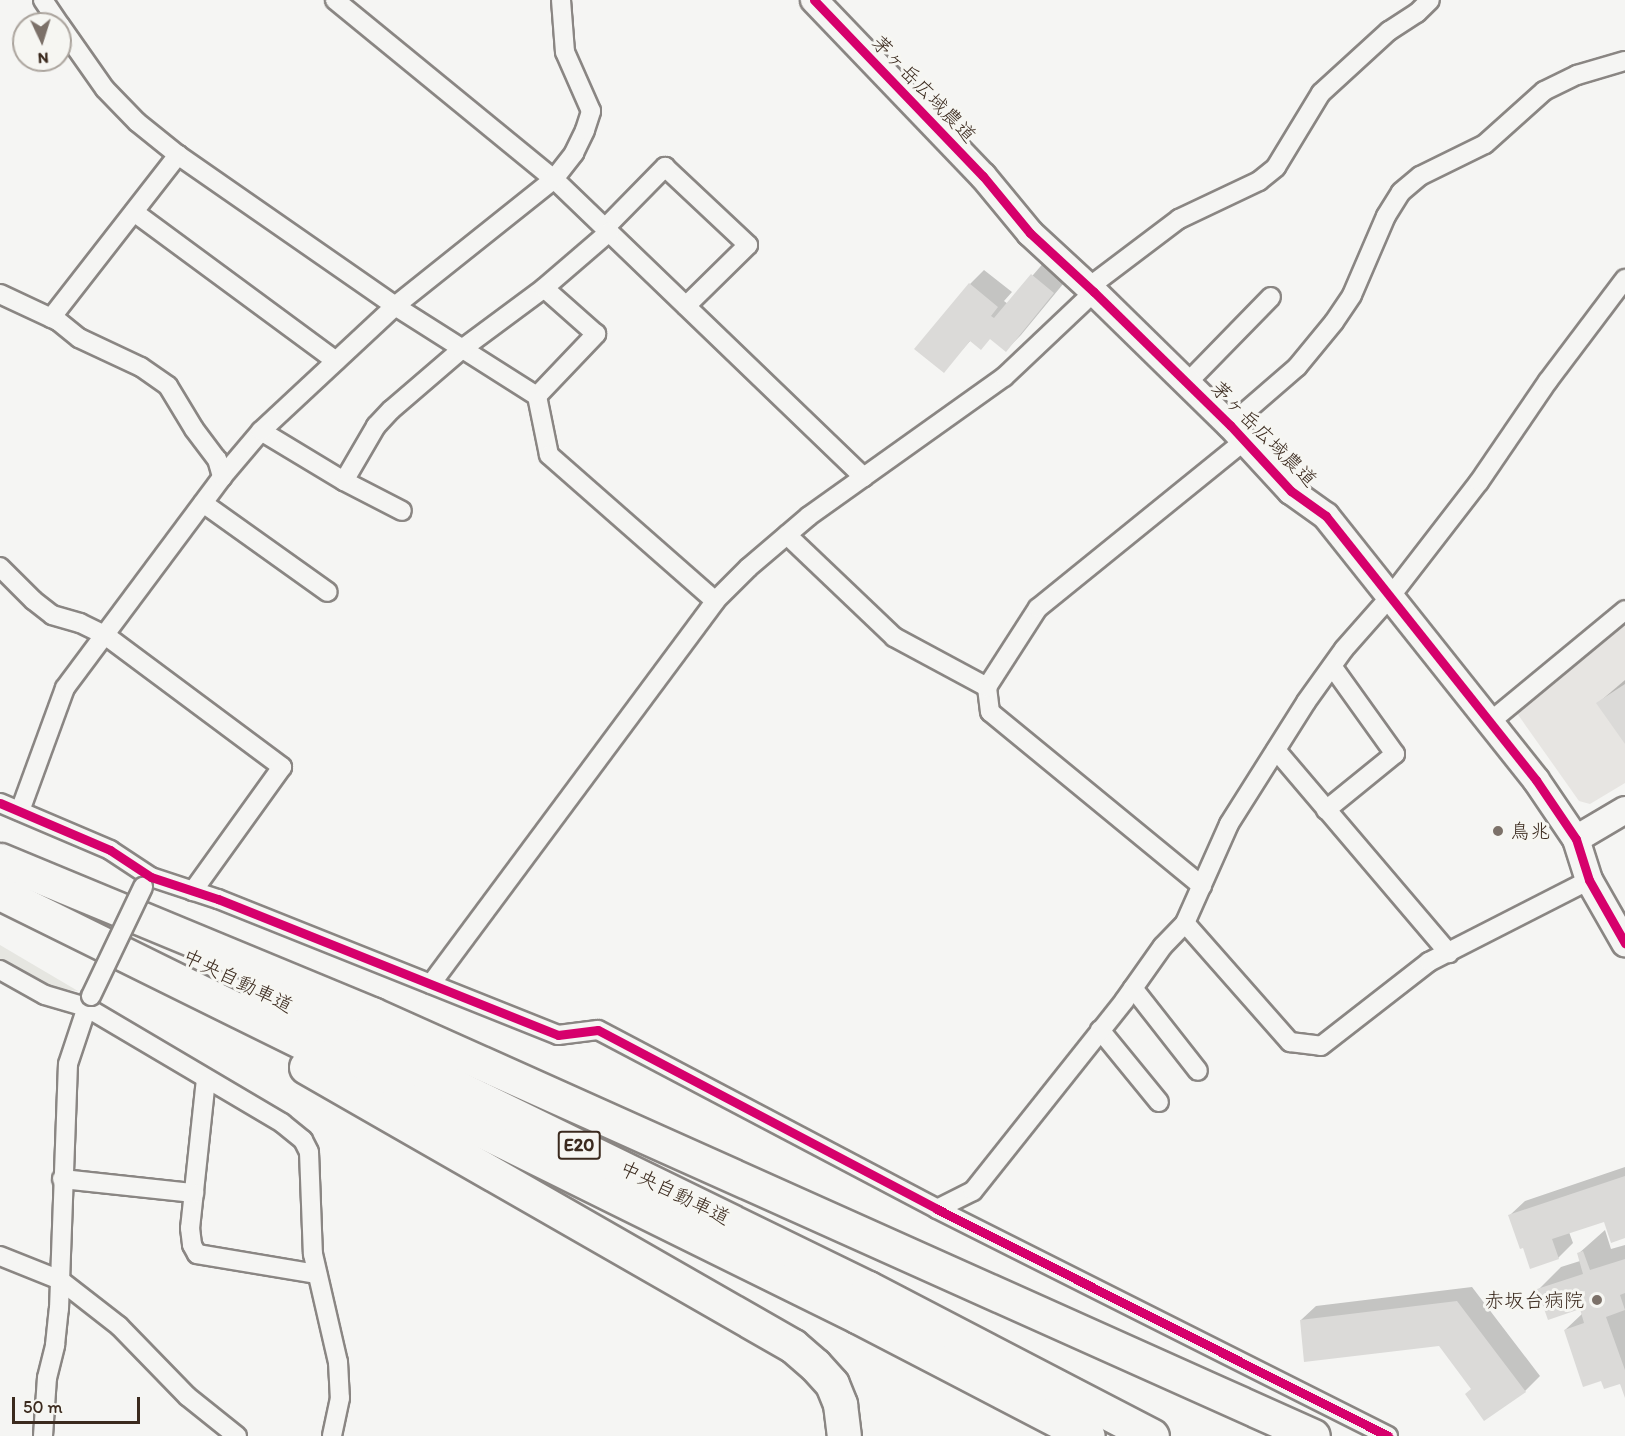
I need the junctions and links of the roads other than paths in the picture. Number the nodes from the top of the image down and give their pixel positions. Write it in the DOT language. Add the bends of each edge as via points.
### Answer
graph roads {
  1 [pos="561,0"];
  2 [pos="814,0"];
  3 [pos="1430,0"];
  4 [pos="342,2"];
  5 [pos="72,41"];
  6 [pos="1625,61"];
  7 [pos="178,155"];
  8 [pos="554,179"];
  9 [pos="134,212"];
  10 [pos="607,230"];
  11 [pos="1625,279"];
  12 [pos="544,288"];
  13 [pos="1092,289"];
  14 [pos="0,294"];
  15 [pos="1271,297"];
  16 [pos="395,306"];
  17 [pos="686,306"];
  18 [pos="51,318"];
  19 [pos="462,349"];
  20 [pos="336,360"];
  21 [pos="1188,383"];
  22 [pos="537,396"];
  23 [pos="261,431"];
  24 [pos="1237,433"];
  25 [pos="222,477"];
  26 [pos="864,477"];
  27 [pos="344,481"];
  28 [pos="203,503"];
  29 [pos="402,511"];
  30 [pos="787,535"];
  31 [pos="0,567"];
  32 [pos="328,592"];
  33 [pos="1390,597"];
  34 [pos="715,601"];
  35 [pos="1625,610"];
  36 [pos="105,635"];
  37 [pos="1332,666"];
  38 [pos="987,687"];
  39 [pos="1491,721"];
  40 [pos="1276,750"];
  41 [pos="0,803"];
  42 [pos="1326,810"];
  43 [pos="1625,810"];
  44 [pos="20,811"];
  45 [pos="1576,839"];
  46 [pos="0,862"];
  47 [pos="1589,880"];
  48 [pos="147,882"];
  49 [pos="1202,886"];
  50 [pos="193,891"];
  51 [pos="6,896"];
  52 [pos="1185,923"];
  53 [pos="1625,943"];
  54 [pos="1449,953"];
  55 [pos="0,970"];
  56 [pos="431,984"];
  57 [pos="1133,988"];
  58 [pos="88,1001"];
  59 [pos="1100,1030"];
  60 [pos="1198,1071"];
  61 [pos="206,1079"];
  62 [pos="1159,1102"];
  63 [pos="62,1179"];
  64 [pos="194,1192"];
  65 [pos="937,1209"];
  66 [pos="0,1256"];
  67 [pos="318,1274"];
  68 [pos="60,1280"];
  69 [pos="43,1436"];
  70 [pos="237,1436"];
  71 [pos="332,1436"];
  72 [pos="844,1436"];
  73 [pos="1088,1436"];
  74 [pos="1152,1436"];
  75 [pos="1313,1436"];
  76 [pos="1388,1436"];
  1 -- 8 [label="street" via="565,52 591,111 574,153"];
  2 -- 13 [label="street, 茅ヶ岳広域農道" via="983,176 1030,233"];
  3 -- 13 [label="street" via="1389,31 1321,93 1276,167 1259,181 1179,219"];
  4 -- 8 [label="street"];
  5 -- 7 [label="street" via="105,88 137,122"];
  6 -- 24 [label="street" via="1577,75 1544,91 1485,144 1420,176 1401,192 1386,216 1352,295 1334,322"];
  7 -- 9 [label="street"];
  7 -- 16 [label="street"];
  8 -- 10 [label="street"];
  8 -- 16 [label="street"];
  9 -- 18 [label="street"];
  9 -- 20 [label="street"];
  10 -- 12 [label="street"];
  10 -- 17 [label="street"];
  10 -- 17 [label="street" via="666,167 748,245"];
  11 -- 33 [label="street" via="1479,482"];
  12 -- 19 [label="street"];
  12 -- 22 [label="street" via="596,334"];
  13 -- 21 [label="street, 茅ヶ岳広域農道"];
  13 -- 26 [label="street" via="1004,377"];
  14 -- 18 [label="street"];
  15 -- 21 [label="street"];
  16 -- 19 [label="street"];
  16 -- 20 [label="street"];
  17 -- 26 [label="street"];
  18 -- 25 [label="street" via="79,338 141,367 168,386 217,459"];
  19 -- 22 [label="street"];
  19 -- 27 [label="street" via="376,426"];
  20 -- 23 [label="street"];
  21 -- 24 [label="street, 茅ヶ岳広域農道"];
  22 -- 34 [label="street" via="549,455"];
  23 -- 25 [label="street"];
  23 -- 27 [label="street"];
  24 -- 33 [label="street, 茅ヶ岳広域農道" via="1291,491 1326,516"];
  24 -- 38 [label="street" via="1038,608"];
  25 -- 28 [label="street"];
  26 -- 30 [label="street"];
  27 -- 29 [label="street"];
  28 -- 32 [label="street"];
  28 -- 36 [label="street"];
  30 -- 34 [label="street"];
  30 -- 38 [label="street" via="894,637"];
  31 -- 36 [label="street" via="52,615"];
  33 -- 37 [label="street"];
  33 -- 39 [label="street, 茅ヶ岳広域農道"];
  34 -- 56 [label="street"];
  35 -- 39 [label="street"];
  36 -- 44 [label="street" via="65,688"];
  36 -- 50 [label="street" via="282,767"];
  37 -- 40 [label="street"];
  37 -- 42 [label="street" via="1395,754"];
  38 -- 49 [label="street" via="990,712"];
  39 -- 45 [label="street, 茅ヶ岳広域農道"];
  40 -- 42 [label="street"];
  40 -- 49 [label="street" via="1228,824"];
  41 -- 44 [label="street"];
  42 -- 54 [label="street"];
  43 -- 45 [label="street"];
  44 -- 48 [label="street" via="110,850"];
  45 -- 47 [label="street, 茅ヶ岳広域農道"];
  46 -- 74 [label="highway, 中央自動車道 / E20" via="858,1283"];
  46 -- 75 [label="highway" via="372,1014"];
  47 -- 53 [label="street, 茅ヶ岳広域農道"];
  47 -- 54 [label="street"];
  48 -- 50 [label="street"];
  48 -- 58 [label="street, bridge"];
  49 -- 52 [label="street"];
  50 -- 56 [label="street"];
  51 -- 72 [label="highway" via="792,1346 832,1384 840,1404"];
  51 -- 73 [label="highway, 中央自動車道 / E20" via="836,1305"];
  52 -- 54 [label="street" via="1290,1042 1321,1046 1430,962"];
  52 -- 57 [label="street" via="1162,946"];
  55 -- 58 [label="street" via="45,995"];
  56 -- 65 [label="street" via="558,1035 598,1030"];
  57 -- 59 [label="street"];
  57 -- 60 [label="street"];
  58 -- 61 [label="street"];
  58 -- 63 [label="street" via="68,1064"];
  59 -- 62 [label="street"];
  59 -- 65 [label="street" via="973,1191"];
  61 -- 64 [label="street"];
  61 -- 67 [label="street" via="282,1123 303,1140 309,1152 313,1254"];
  63 -- 64 [label="street"];
  63 -- 68 [label="street"];
  64 -- 67 [label="street" via="190,1228 197,1254"];
  65 -- 76 [label="street"];
  66 -- 68 [label="street"];
  67 -- 71 [label="street" via="338,1362 340,1398"];
  68 -- 69 [label="street"];
  68 -- 70 [label="street" via="119,1326 188,1396"];
}
